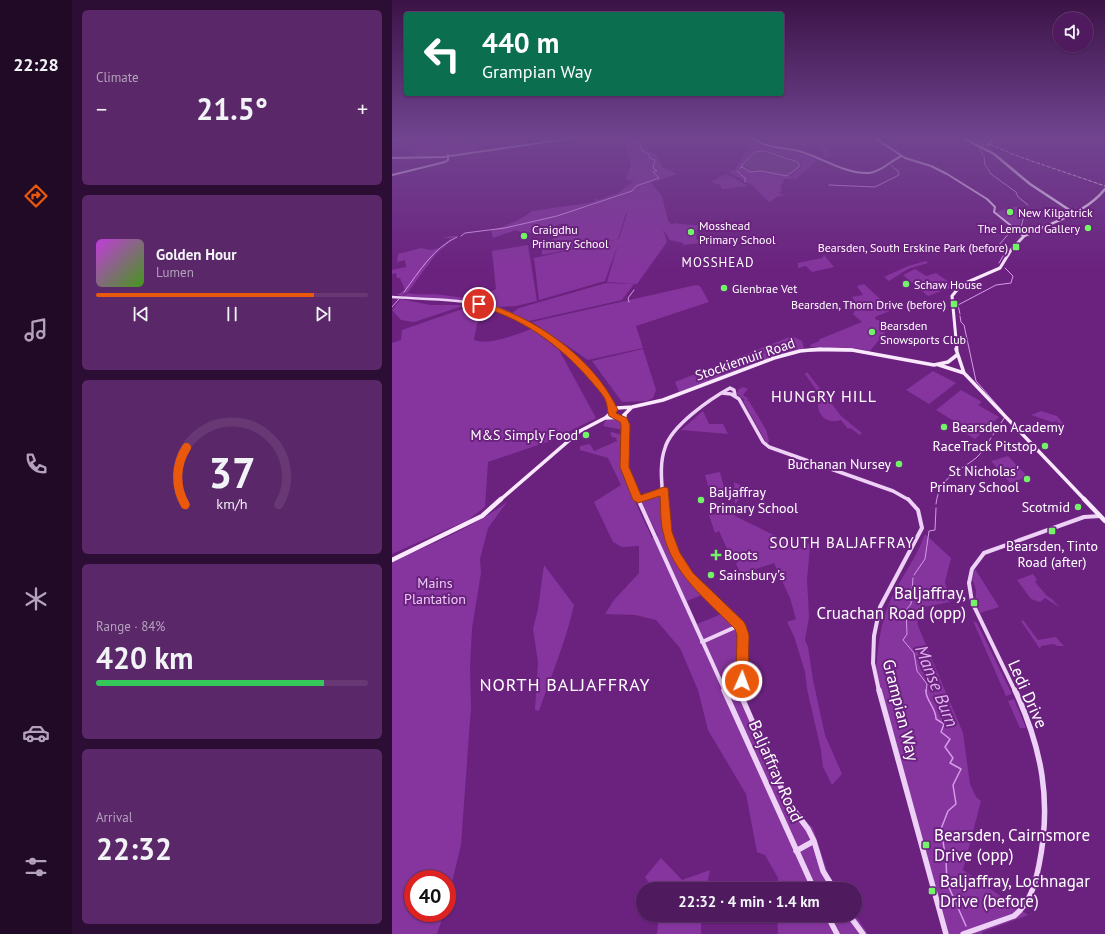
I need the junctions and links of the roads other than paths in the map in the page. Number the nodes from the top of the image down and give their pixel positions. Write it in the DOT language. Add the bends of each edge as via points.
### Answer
graph roads {
  1 [pos="958,182"];
  2 [pos="1027,182"];
  3 [pos="1105,188"];
  4 [pos="1074,213"];
  5 [pos="1024,236"];
  6 [pos="393,296"];
  7 [pos="957,355"];
  8 [pos="938,364"];
  9 [pos="964,373"];
  10 [pos="612,403"];
  11 [pos="632,407"];
  12 [pos="621,408"];
  13 [pos="625,413"];
  14 [pos="614,414"];
  15 [pos="624,420"];
  16 [pos="664,490"];
  17 [pos="638,500"];
  18 [pos="1100,516"];
  19 [pos="1105,521"];
  20 [pos="392,560"];
  21 [pos="740,626"];
  22 [pos="702,642"];
  23 [pos="814,841"];
  24 [pos="796,851"];
  25 [pos="811,882"];
  26 [pos="830,882"];
  27 [pos="830,922"];
  28 [pos="854,922"];
  29 [pos="837,934"];
  30 [pos="863,934"];
  31 [pos="946,934"];
  32 [pos="963,934"];
  1 -- 5 [label="street" via="987,199 995,207 996,214"];
  2 -- 4 [label="main road"];
  3 -- 4 [label="main road" via="1096,200"];
  4 -- 5 [label="main road"];
  5 -- 7 [label="main road" via="1000,268 961,285 954,291 952,308"];
  6 -- 10 [label="street" via="434,302 479,304 497,308 516,317 576,359"];
  7 -- 8 [label="main road" via="948,362"];
  7 -- 9 [label="main road"];
  8 -- 9 [label="main road, Stockiemuir Road"];
  8 -- 11 [label="main road, Stockiemuir Road" via="905,361 852,350 804,351 774,358 663,400"];
  9 -- 18 [label="main road"];
  10 -- 12 [label="street"];
  10 -- 14 [label="street"];
  11 -- 12 [label="main road, Stockiemuir Road"];
  11 -- 13 [label="main road, Stockiemuir Road"];
  12 -- 13 [label="main road"];
  12 -- 14 [label="main road"];
  13 -- 14 [label="main road"];
  13 -- 15 [label="street, Baljaffray Road"];
  14 -- 15 [label="street"];
  14 -- 20 [label="main road" via="590,424 575,434 482,516"];
  15 -- 17 [label="street, Baljaffray Road" via="624,467"];
  16 -- 17 [label="street"];
  16 -- 21 [label="street, Grampian Way" via="667,532 675,555 690,576"];
  16 -- 31 [label="street, Grampian Way" via="662,456 669,440 710,400 729,392 735,393 769,448 893,491 911,501 921,514 922,528 880,607 874,636 873,663 886,720"];
  17 -- 22 [label="street, Baljaffray Road"];
  18 -- 19 [label="main road"];
  18 -- 32 [label="street, Ledi Drive" via="1084,517 988,551 978,558 970,571 969,587 973,604 1033,735 1041,768 1045,815 1038,871 1027,904 1014,916"];
  21 -- 22 [label="street"];
  21 -- 23 [label="street" via="743,635 743,700 787,801"];
  22 -- 24 [label="street, Baljaffray Road"];
  23 -- 24 [label="street"];
  23 -- 26 [label="street" via="823,871"];
  24 -- 25 [label="street, Baljaffray Road"];
  27 -- 29 [label="street"];
  28 -- 30 [label="street"];
}
